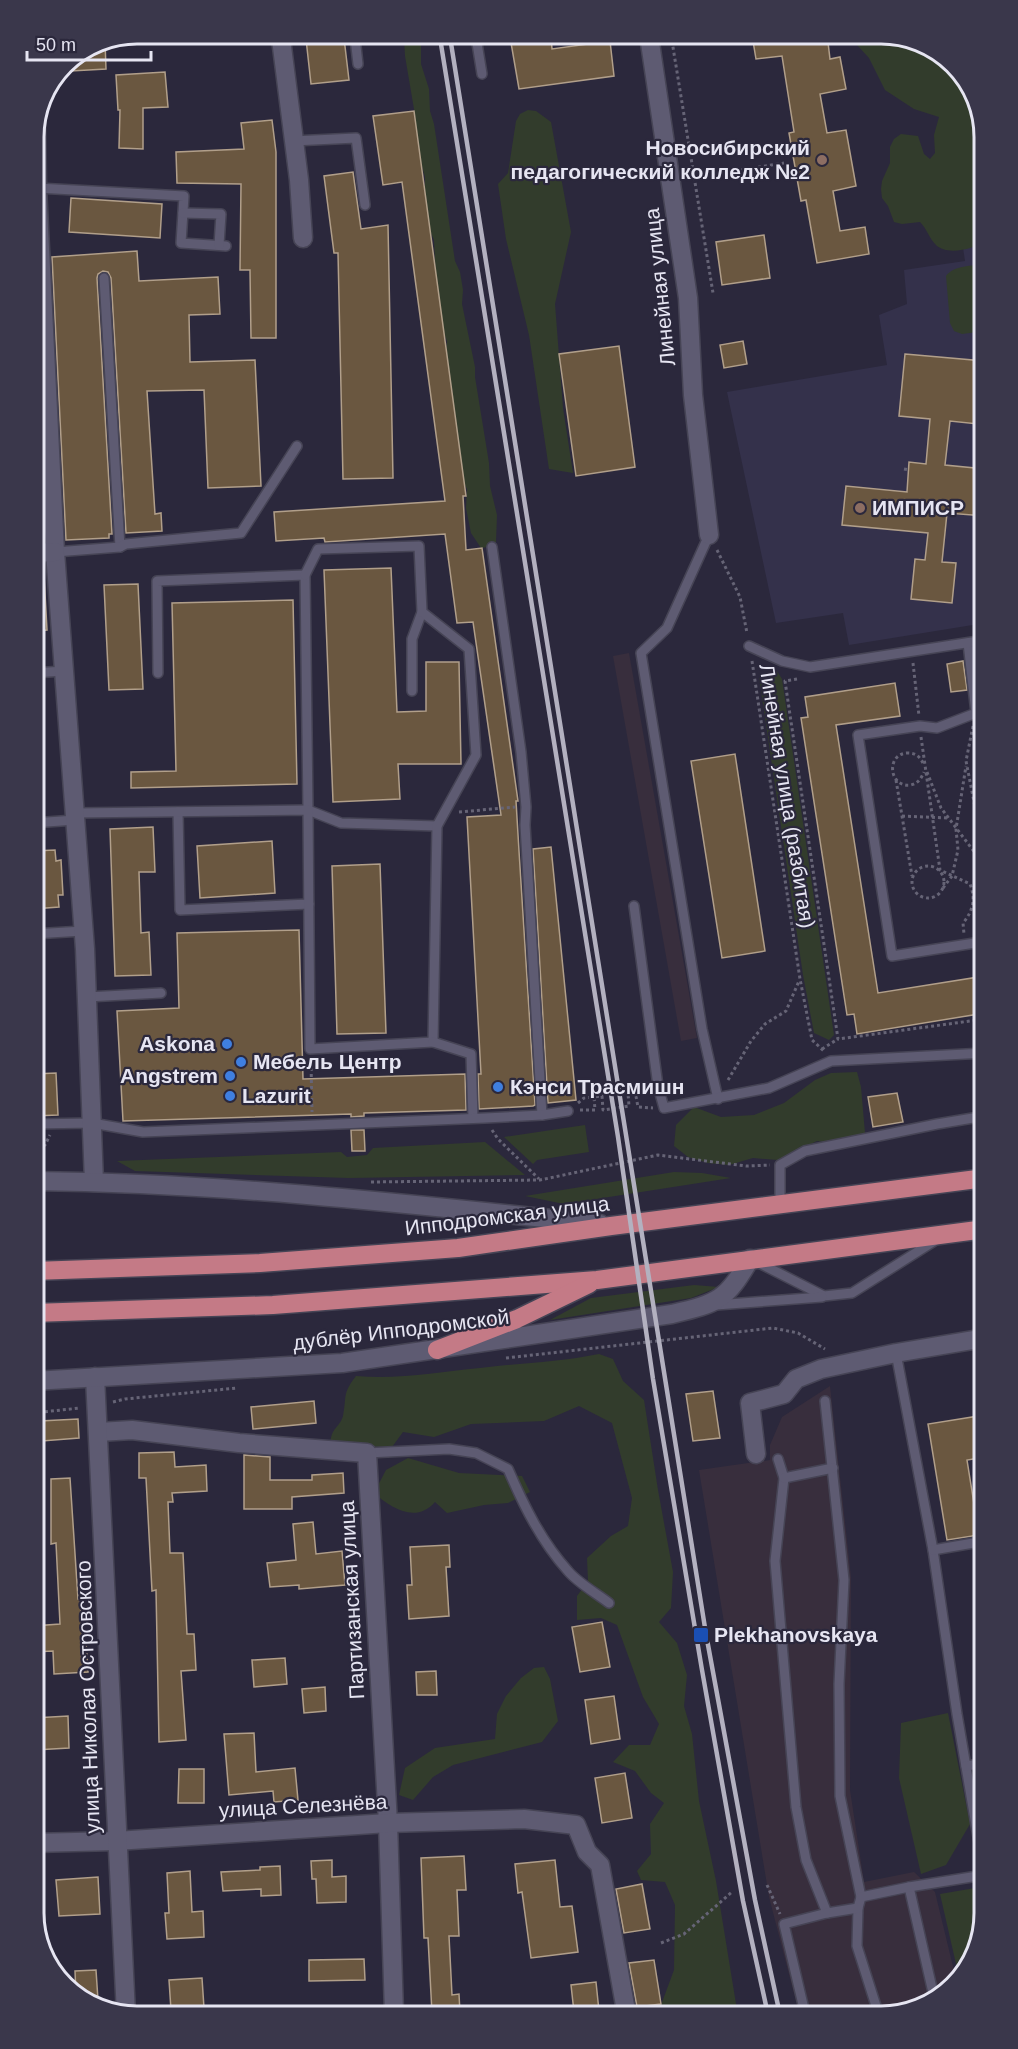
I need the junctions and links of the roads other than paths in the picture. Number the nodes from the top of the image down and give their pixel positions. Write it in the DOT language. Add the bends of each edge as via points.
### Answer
graph roads {
  1 [pos="282,44"];
  2 [pos="356,44"];
  3 [pos="477,44"];
  4 [pos="650,44"];
  5 [pos="358,64"];
  6 [pos="482,74"];
  7 [pos="294,141"];
  8 [pos="44,188"];
  9 [pos="365,205"];
  10 [pos="183,213"];
  11 [pos="303,238"];
  12 [pos="104,278"];
  13 [pos="44,327"];
  14 [pos="297,446"];
  15 [pos="709,535"];
  16 [pos="120,547"];
  17 [pos="492,547"];
  18 [pos="55,552"];
  19 [pos="44,553"];
  20 [pos="305,575"];
  21 [pos="422,612"];
  22 [pos="974,642"];
  23 [pos="968,643"];
  24 [pos="749,646"];
  25 [pos="64,671"];
  26 [pos="44,672"];
  27 [pos="158,673"];
  28 [pos="412,691"];
  29 [pos="974,696"];
  30 [pos="974,714"];
  31 [pos="308,810"];
  32 [pos="178,812"];
  33 [pos="75,816"];
  34 [pos="44,821"];
  35 [pos="438,826"];
  36 [pos="309,904"];
  37 [pos="634,906"];
  38 [pos="83,931"];
  39 [pos="44,933"];
  40 [pos="974,943"];
  41 [pos="160,993"];
  42 [pos="87,997"];
  43 [pos="433,1042"];
  44 [pos="974,1053"];
  45 [pos="718,1099"];
  46 [pos="568,1111"];
  47 [pos="542,1115"];
  48 [pos="974,1117"];
  49 [pos="473,1118"];
  50 [pos="92,1123"];
  51 [pos="43,1124"];
  52 [pos="974,1179"];
  53 [pos="43,1181"];
  54 [pos="94,1182"];
  55 [pos="780,1204"];
  56 [pos="611,1226"];
  57 [pos="974,1230"];
  58 [pos="946,1234"];
  59 [pos="750,1259"];
  60 [pos="43,1271"];
  61 [pos="597,1280"];
  62 [pos="824,1296"];
  63 [pos="708,1306"];
  64 [pos="43,1313"];
  65 [pos="974,1340"];
  66 [pos="437,1350"];
  67 [pos="896,1353"];
  68 [pos="95,1377"];
  69 [pos="43,1380"];
  70 [pos="825,1401"];
  71 [pos="99,1432"];
  72 [pos="367,1454"];
  73 [pos="756,1454"];
  74 [pos="778,1459"];
  75 [pos="833,1468"];
  76 [pos="784,1478"];
  77 [pos="974,1543"];
  78 [pos="933,1550"];
  79 [pos="609,1603"];
  80 [pos="974,1765"];
  81 [pos="966,1766"];
  82 [pos="974,1812"];
  83 [pos="388,1824"];
  84 [pos="116,1840"];
  85 [pos="43,1843"];
  86 [pos="974,1878"];
  87 [pos="909,1887"];
  88 [pos="861,1898"];
  89 [pos="858,1908"];
  90 [pos="827,1913"];
  91 [pos="932,1990"];
  92 [pos="125,2005"];
  93 [pos="394,2005"];
  94 [pos="625,2006"];
  95 [pos="803,2006"];
  96 [pos="876,2006"];
  1 -- 7 [label="street"];
  2 -- 5 [label="lane"];
  3 -- 6 [label="lane"];
  4 -- 15 [label="street, Линейная улица" via="688,298 693,395"];
  7 -- 9 [label="lane" via="356,138"];
  7 -- 11 [label="street"];
  8 -- 10 [label="lane" via="184,196"];
  10 -- 10 [label="lane" via="221,214 223,245 182,243"];
  12 -- 16 [label="lane"];
  13 -- 18 [label="street"];
  14 -- 16 [label="lane" via="241,533"];
  15 -- 45 [label="lane" via="666,628 641,653 702,1029"];
  16 -- 18 [label="lane"];
  17 -- 47 [label="lane" via="526,807"];
  18 -- 19 [label="street"];
  18 -- 25 [label="street"];
  20 -- 21 [label="lane" via="318,549 419,546"];
  20 -- 27 [label="lane" via="157,581"];
  20 -- 31 [label="lane"];
  21 -- 28 [label="lane" via="412,639"];
  21 -- 35 [label="lane" via="469,649 476,754"];
  22 -- 23 [label="lane"];
  23 -- 24 [label="lane" via="810,667 782,661"];
  23 -- 29 [label="lane"];
  25 -- 26 [label="lane"];
  25 -- 33 [label="street"];
  30 -- 40 [label="lane" via="938,728 920,726 858,735 892,956"];
  31 -- 32 [label="lane"];
  31 -- 35 [label="lane" via="341,823"];
  31 -- 36 [label="lane"];
  32 -- 33 [label="lane"];
  32 -- 36 [label="lane" via="180,910"];
  33 -- 34 [label="lane"];
  33 -- 38 [label="street"];
  35 -- 43 [label="lane"];
  36 -- 43 [label="lane" via="310,1049"];
  37 -- 45 [label="lane" via="664,1108"];
  38 -- 39 [label="lane"];
  38 -- 42 [label="street"];
  41 -- 42 [label="lane"];
  42 -- 50 [label="street"];
  43 -- 49 [label="lane" via="471,1054"];
  44 -- 45 [label="lane" via="831,1061 769,1088"];
  46 -- 47 [label="lane"];
  47 -- 49 [label="lane"];
  48 -- 55 [label="lane" via="936,1120 805,1151 780,1165"];
  49 -- 50 [label="lane" via="143,1132"];
  50 -- 51 [label="lane"];
  50 -- 54 [label="street"];
  52 -- 55 [label="highway, Ипподромская улица"];
  53 -- 54 [label="street"];
  54 -- 56 [label="street" via="373,1199"];
  55 -- 56 [label="highway, Ипподромская улица"];
  56 -- 60 [label="highway, Ипподромская улица" via="458,1248 260,1263"];
  57 -- 58 [label="highway"];
  58 -- 59 [label="highway"];
  58 -- 62 [label="lane" via="852,1293"];
  59 -- 61 [label="highway"];
  59 -- 62 [label="lane"];
  59 -- 63 [label="street, дублёр Ипподромской" via="735,1284"];
  61 -- 64 [label="highway" via="273,1305"];
  61 -- 66 [label="highway" via="517,1319"];
  62 -- 63 [label="lane"];
  63 -- 66 [label="street, дублёр Ипподромской"];
  65 -- 67 [label="street"];
  66 -- 68 [label="street, дублёр Ипподромской" via="342,1363"];
  67 -- 73 [label="street" via="821,1369 796,1379 784,1394 750,1403"];
  67 -- 78 [label="lane"];
  68 -- 69 [label="street, дублёр Ипподромской"];
  68 -- 71 [label="street, улица Николая Островского"];
  70 -- 75 [label="lane"];
  71 -- 72 [label="street" via="132,1430"];
  71 -- 84 [label="street, улица Николая Островского"];
  72 -- 79 [label="lane" via="449,1449 476,1453 508,1469 525,1509 569,1573"];
  72 -- 83 [label="street, Партизанская улица"];
  74 -- 76 [label="lane"];
  75 -- 76 [label="lane"];
  75 -- 88 [label="lane" via="844,1580 839,1684 840,1796"];
  76 -- 90 [label="lane" via="775,1561 793,1779 806,1860"];
  77 -- 78 [label="lane"];
  78 -- 81 [label="lane"];
  80 -- 81 [label="lane"];
  81 -- 82 [label="lane"];
  83 -- 84 [label="street, улица Селезнёва"];
  83 -- 93 [label="street, Партизанская улица"];
  83 -- 94 [label="street, улица Селезнёва" via="524,1819 576,1825 587,1852 600,1865"];
  84 -- 85 [label="street, улица Селезнёва"];
  84 -- 92 [label="street, улица Николая Островского"];
  86 -- 87 [label="lane"];
  87 -- 88 [label="lane"];
  87 -- 91 [label="lane"];
  88 -- 89 [label="lane"];
  89 -- 90 [label="lane"];
  89 -- 96 [label="lane" via="857,1946"];
  90 -- 95 [label="lane" via="784,1924"];
}
